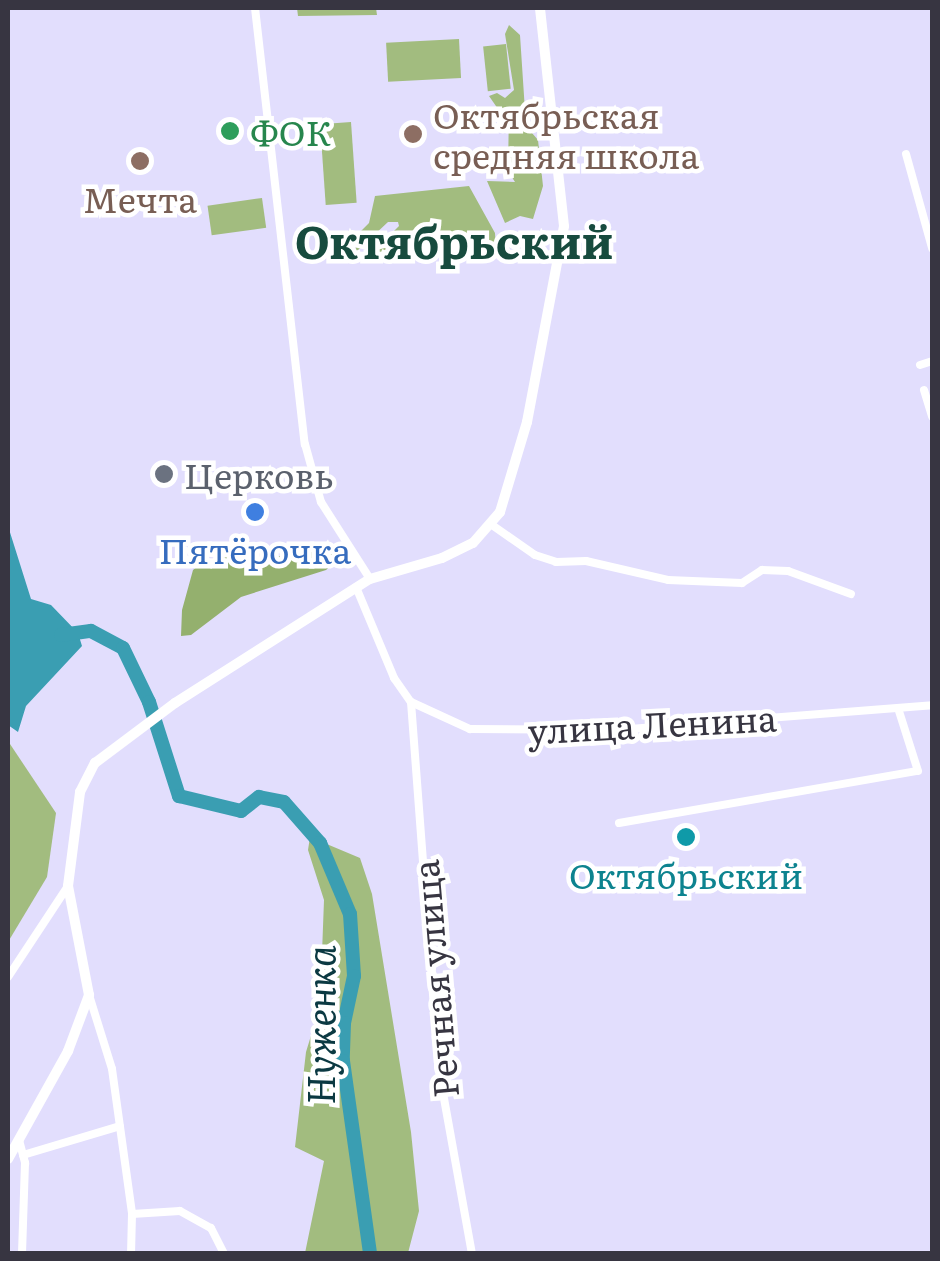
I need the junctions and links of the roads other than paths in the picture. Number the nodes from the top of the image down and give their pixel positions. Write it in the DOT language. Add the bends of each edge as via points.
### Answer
graph roads {
  1 [pos="254,8"];
  2 [pos="540,8"];
  3 [pos="906,154"];
  4 [pos="932,248"];
  5 [pos="932,361"];
  6 [pos="920,365"];
  7 [pos="924,390"];
  8 [pos="932,417"];
  9 [pos="492,524"];
  10 [pos="370,579"];
  11 [pos="356,587"];
  12 [pos="850,594"];
  13 [pos="411,702"];
  14 [pos="932,704"];
  15 [pos="898,708"];
  16 [pos="619,823"];
  17 [pos="68,886"];
  18 [pos="8,977"];
  19 [pos="89,995"];
  20 [pos="120,1126"];
  21 [pos="19,1140"];
  22 [pos="23,1155"];
  23 [pos="8,1160"];
  24 [pos="132,1214"];
  25 [pos="129,1250"];
  26 [pos="22,1254"];
  27 [pos="224,1254"];
  28 [pos="472,1254"];
  1 -- 10 [label="street" via="306,444 321,502"];
  2 -- 9 [label="street" via="564,226 528,422"];
  3 -- 4 [label="street"];
  5 -- 6 [label="street"];
  7 -- 8 [label="street"];
  9 -- 10 [label="street" via="458,552"];
  9 -- 12 [label="street" via="556,562 586,561 668,580 742,583 762,570 788,571"];
  10 -- 11 [label="street"];
  11 -- 13 [label="street"];
  11 -- 17 [label="street" via="106,752 86,777"];
  13 -- 15 [label="street, улица Ленина" via="470,730 616,730"];
  13 -- 28 [label="street, Речная улица" via="438,1065"];
  14 -- 15 [label="street, улица Ленина"];
  15 -- 16 [label="street" via="918,771"];
  17 -- 18 [label="street"];
  17 -- 19 [label="street"];
  19 -- 20 [label="street" via="112,1069"];
  19 -- 21 [label="street" via="68,1051"];
  20 -- 22 [label="street"];
  20 -- 24 [label="street"];
  21 -- 22 [label="street"];
  21 -- 23 [label="street"];
  22 -- 26 [label="street"];
  24 -- 25 [label="street"];
  24 -- 27 [label="street" via="180,1212 211,1228"];
}
